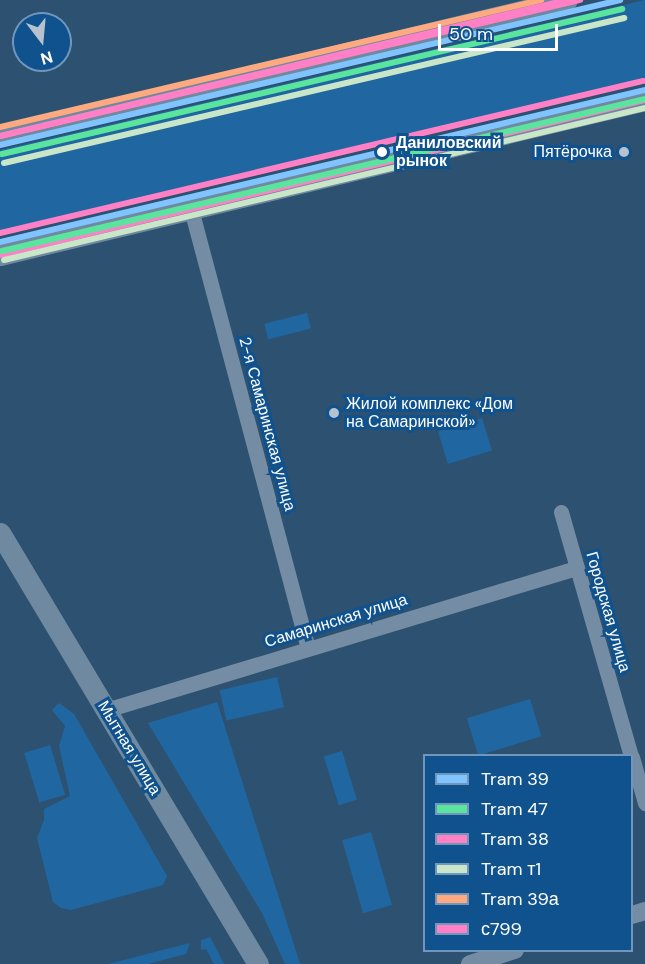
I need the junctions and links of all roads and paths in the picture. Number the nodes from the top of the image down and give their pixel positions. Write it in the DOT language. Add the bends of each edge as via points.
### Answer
graph roads {
  1 [pos="567,0"];
  2 [pos="645,100"];
  3 [pos="0,136"];
  4 [pos="191,209"];
  5 [pos="0,255"];
  6 [pos="561,512"];
  7 [pos="0,533"];
  8 [pos="577,568"];
  9 [pos="308,648"];
  10 [pos="106,710"];
  11 [pos="630,754"];
  12 [pos="633,763"];
  13 [pos="645,803"];
  14 [pos="512,952"];
  15 [pos="258,964"];
  16 [pos="470,964"];
  1 -- 3 [label="main road"];
  2 -- 4 [label="main road"];
  4 -- 5 [label="main road"];
  4 -- 9 [label="street, 2-я Самаринская улица"];
  6 -- 8 [label="street, Городская улица"];
  7 -- 10 [label="main road, Мытная улица"];
  8 -- 9 [label="street, Самаринская улица"];
  8 -- 11 [label="street, Городская улица"];
  9 -- 10 [label="street, Самаринская улица"];
  10 -- 15 [label="main road, Мытная улица"];
  12 -- 13 [label="street, Городская улица"];
  14 -- 16 [label="street"];
}
